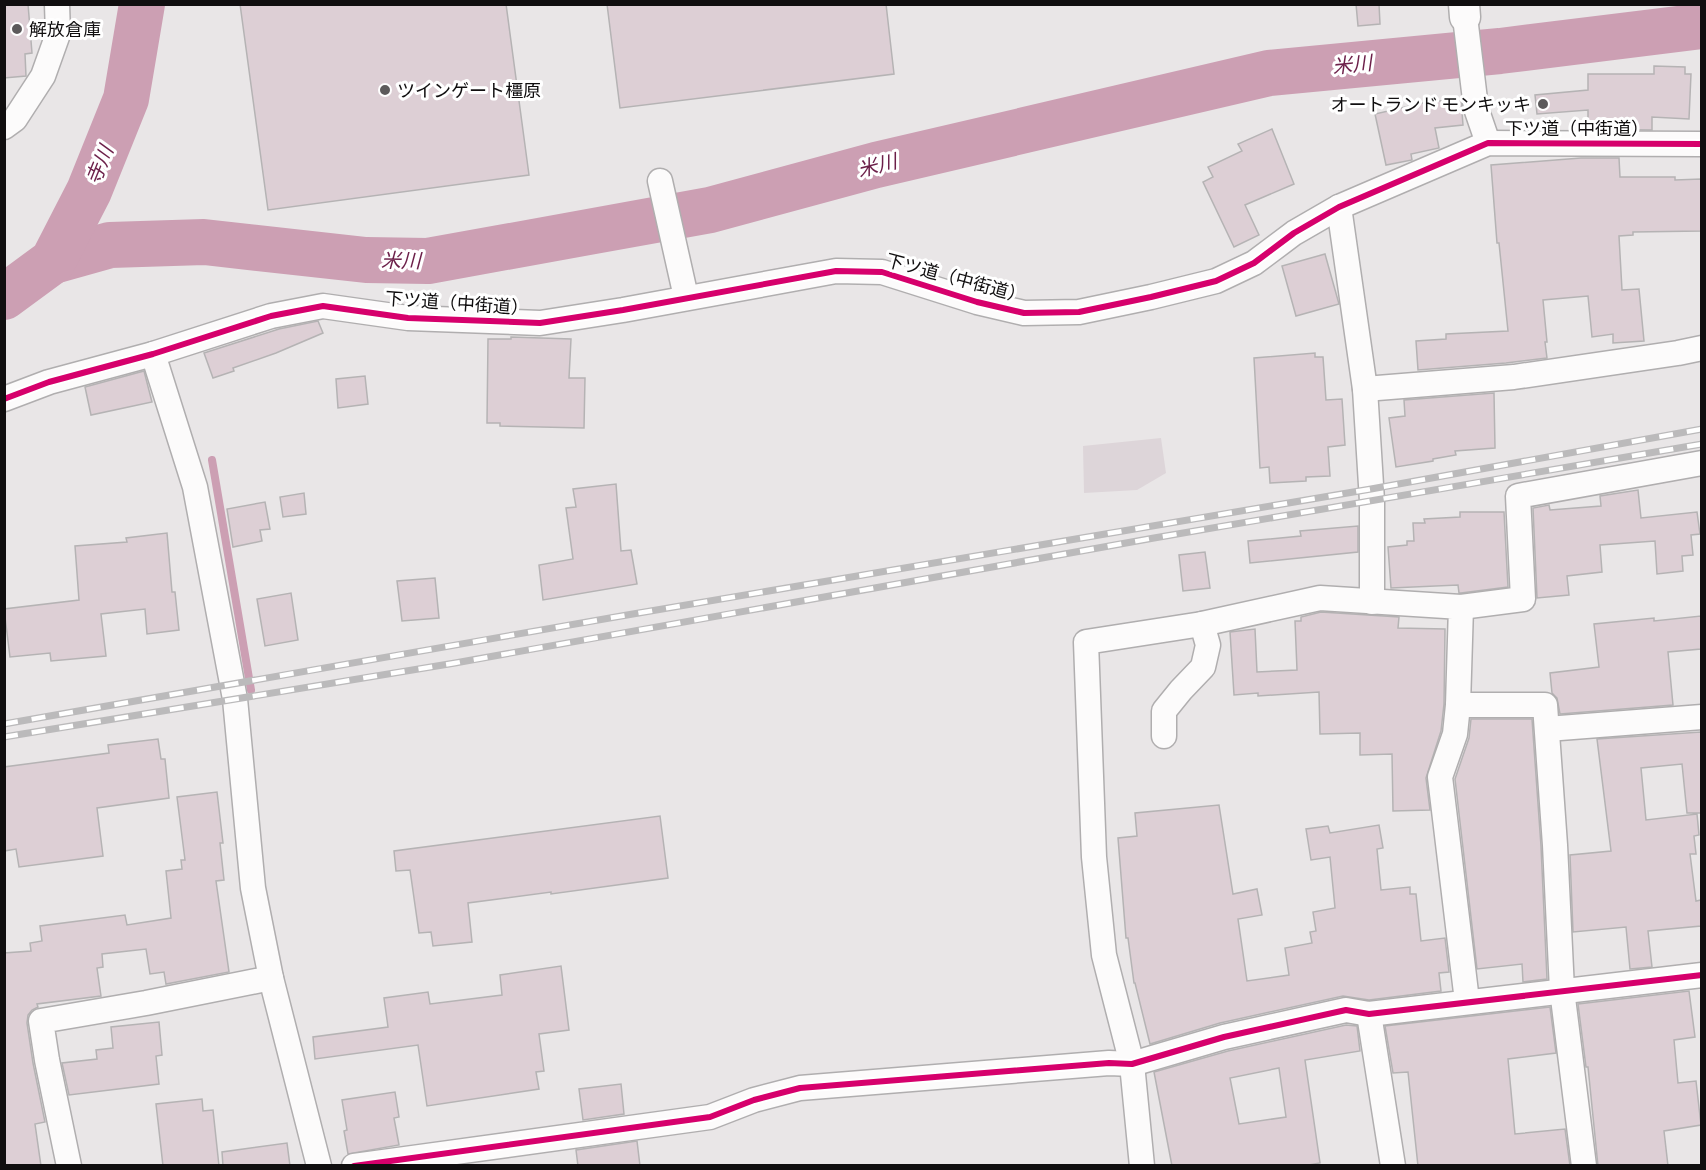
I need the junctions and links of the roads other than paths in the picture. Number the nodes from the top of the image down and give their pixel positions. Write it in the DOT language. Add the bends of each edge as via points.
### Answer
graph roads {
  1 [pos="57,4"];
  2 [pos="1465,11"];
  3 [pos="4,127"];
  4 [pos="1488,143"];
  5 [pos="1701,144"];
  6 [pos="660,181"];
  7 [pos="1339,207"];
  8 [pos="685,289"];
  9 [pos="1701,348"];
  10 [pos="153,354"];
  11 [pos="1365,389"];
  12 [pos="4,399"];
  13 [pos="1701,463"];
  14 [pos="1372,602"];
  15 [pos="1461,607"];
  16 [pos="1202,624"];
  17 [pos="1458,705"];
  18 [pos="1701,717"];
  19 [pos="1547,729"];
  20 [pos="1164,736"];
  21 [pos="1701,975"];
  22 [pos="271,978"];
  23 [pos="1562,990"];
  24 [pos="1467,1001"];
  25 [pos="1369,1014"];
  26 [pos="1132,1064"];
  27 [pos="69,1166"];
  28 [pos="319,1166"];
  29 [pos="354,1166"];
  30 [pos="1142,1166"];
  31 [pos="1393,1166"];
  32 [pos="1584,1166"];
  1 -- 3 [label="street" via="58,34 43,76 15,118"];
  2 -- 4 [label="street" via="1476,108"];
  4 -- 5 [label="street, 下ツ道（中街道）"];
  4 -- 7 [label="street, 下ツ道（中街道）"];
  6 -- 8 [label="street"];
  7 -- 8 [label="street, 下ツ道（中街道）" via="1294,233 1254,263 1216,281 1079,312 1024,313 882,272 836,271"];
  7 -- 11 [label="street"];
  8 -- 10 [label="street, 下ツ道（中街道）" via="623,310 540,323 408,318 323,306 271,316"];
  9 -- 11 [label="street" via="1514,377"];
  10 -- 12 [label="street, 下ツ道（中街道）" via="48,382"];
  10 -- 22 [label="street" via="195,487 236,699 253,888"];
  11 -- 14 [label="street" via="1372,501"];
  13 -- 15 [label="street" via="1518,496 1523,599"];
  14 -- 15 [label="street"];
  14 -- 16 [label="street" via="1320,598"];
  15 -- 17 [label="street"];
  16 -- 20 [label="street" via="1208,645 1203,667 1164,711"];
  16 -- 26 [label="street" via="1086,642 1094,857 1104,955"];
  17 -- 19 [label="street" via="1545,705"];
  17 -- 24 [label="street" via="1455,734 1440,777"];
  18 -- 19 [label="street"];
  19 -- 23 [label="street"];
  21 -- 23 [label="street"];
  22 -- 27 [label="street" via="41,1021"];
  22 -- 28 [label="street"];
  23 -- 24 [label="street"];
  23 -- 32 [label="street"];
  24 -- 25 [label="street"];
  25 -- 26 [label="street" via="1346,1010 1224,1037"];
  25 -- 31 [label="street"];
  26 -- 29 [label="street" via="800,1088 710,1117"];
  26 -- 30 [label="street"];
}
